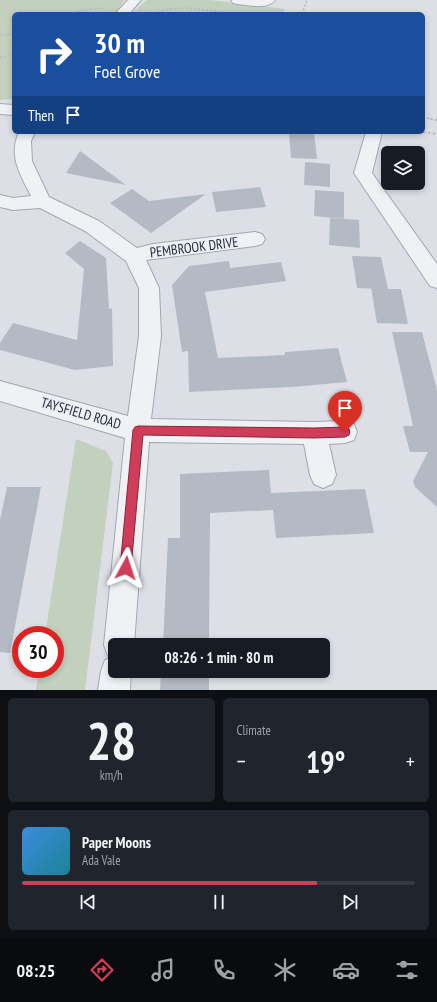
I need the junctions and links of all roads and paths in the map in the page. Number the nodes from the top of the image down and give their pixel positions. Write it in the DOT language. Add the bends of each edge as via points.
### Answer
graph roads {
  1 [pos="237,0"];
  2 [pos="269,0"];
  3 [pos="307,0"];
  4 [pos="129,6"];
  5 [pos="78,12"];
  6 [pos="158,12"];
  7 [pos="225,12"];
  8 [pos="303,12"];
  9 [pos="12,34"];
  10 [pos="0,35"];
  11 [pos="12,54"];
  12 [pos="0,58"];
  13 [pos="0,109"];
  14 [pos="12,110"];
  15 [pos="425,117"];
  16 [pos="437,120"];
  17 [pos="425,132"];
  18 [pos="26,134"];
  19 [pos="373,134"];
  20 [pos="437,134"];
  21 [pos="0,201"];
  22 [pos="42,201"];
  23 [pos="256,240"];
  24 [pos="134,256"];
  25 [pos="437,280"];
  26 [pos="0,391"];
  27 [pos="138,430"];
  28 [pos="345,432"];
  29 [pos="314,433"];
  30 [pos="323,475"];
  31 [pos="120,638"];
  32 [pos="115,678"];
  33 [pos="114,690"];
  1 -- 2 [label="street"];
  3 -- 8 [label="path"];
  4 -- 5 [label="path"];
  6 -- 7 [label="path" via="169,8"];
  9 -- 10 [label="path"];
  11 -- 12 [label="path"];
  13 -- 14 [label="street"];
  15 -- 16 [label="path"];
  17 -- 20 [label="path"];
  18 -- 22 [label="street" via="23,141 23,161"];
  19 -- 25 [label="street" via="363,173"];
  21 -- 22 [label="street" via="13,204"];
  22 -- 24 [label="street" via="92,226"];
  23 -- 24 [label="street, PEMBROOK DRIVE" via="153,251"];
  24 -- 27 [label="street" via="149,288 150,336"];
  26 -- 27 [label="street, TAYSFIELD ROAD"];
  27 -- 29 [label="street"];
  27 -- 31 [label="street, TAYSFIELD ROAD"];
  28 -- 29 [label="street"];
  29 -- 30 [label="street"];
  32 -- 33 [label="street"];
}
